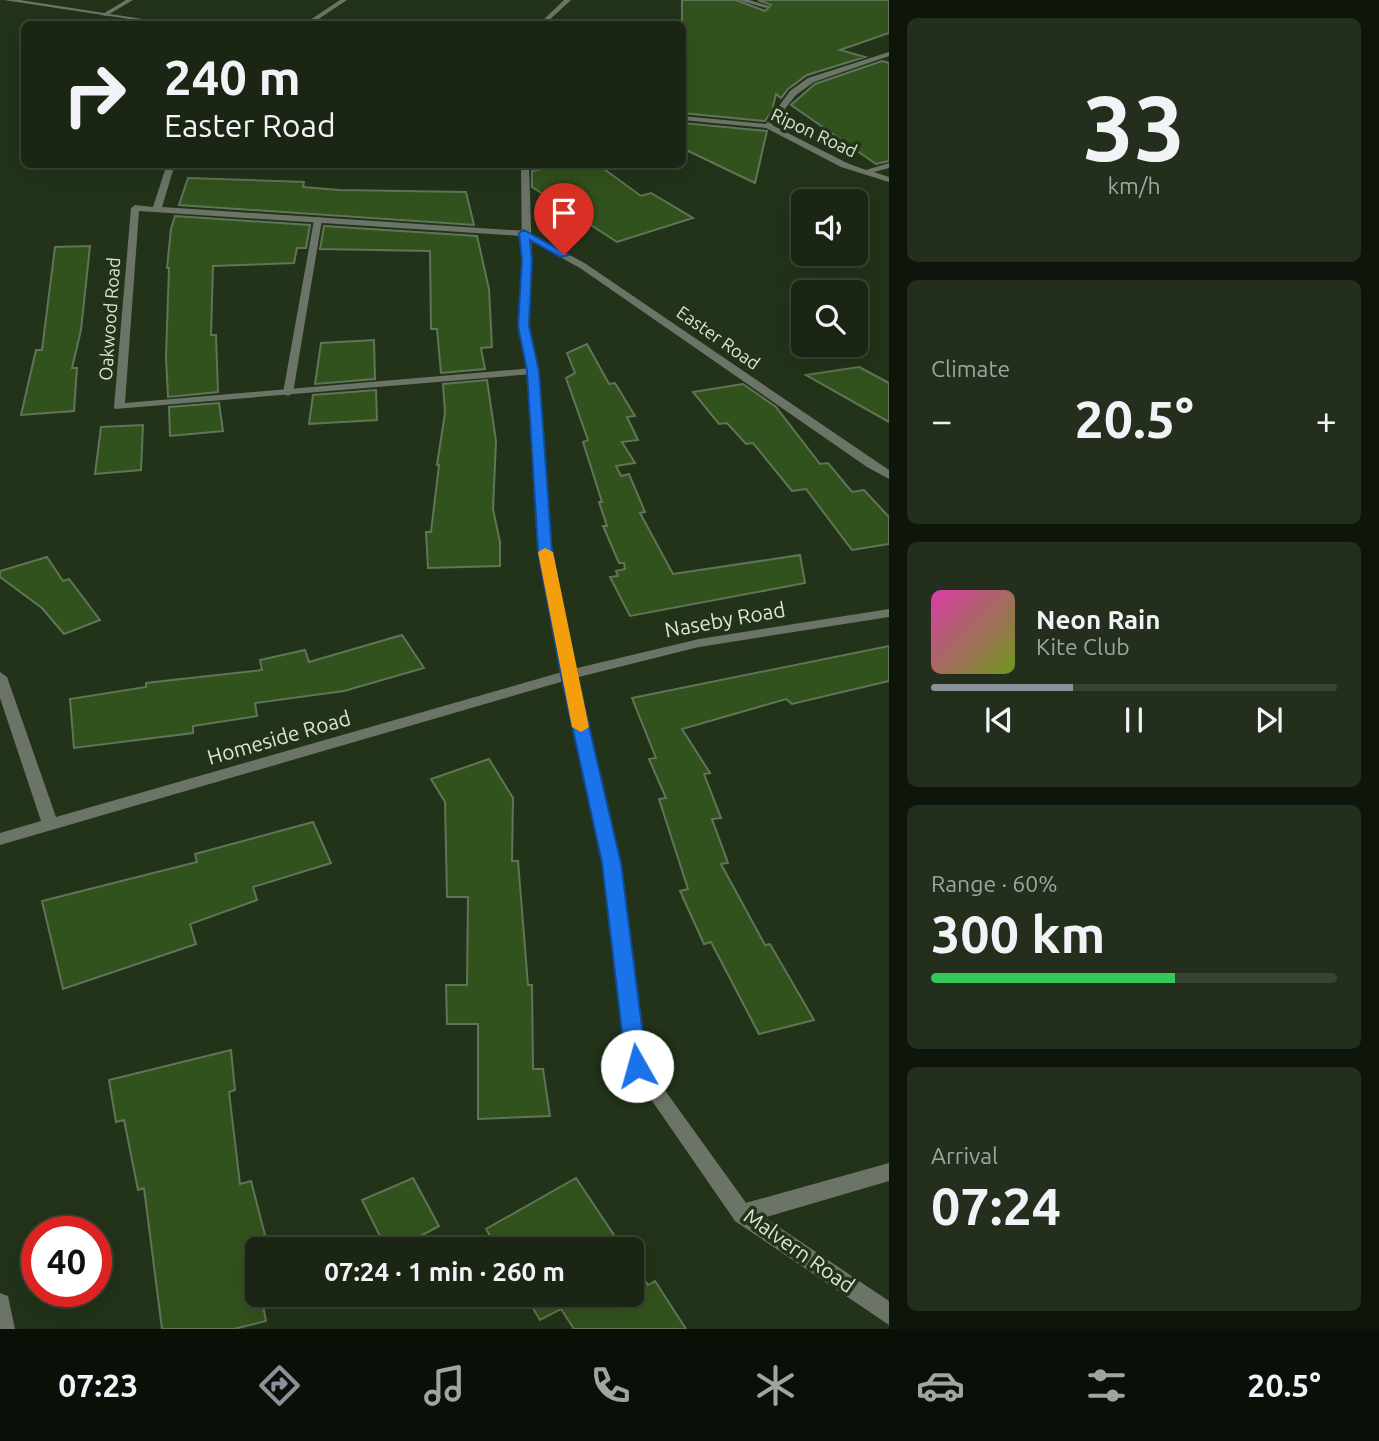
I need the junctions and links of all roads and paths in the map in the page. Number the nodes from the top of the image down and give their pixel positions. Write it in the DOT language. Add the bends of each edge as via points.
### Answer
graph roads {
  1 [pos="7,0"];
  2 [pos="130,0"];
  3 [pos="344,0"];
  4 [pos="568,0"];
  5 [pos="742,0"];
  6 [pos="766,6"];
  7 [pos="104,15"];
  8 [pos="149,21"];
  9 [pos="312,21"];
  10 [pos="545,21"];
  11 [pos="889,54"];
  12 [pos="686,118"];
  13 [pos="768,126"];
  14 [pos="889,165"];
  15 [pos="170,168"];
  16 [pos="524,168"];
  17 [pos="864,173"];
  18 [pos="889,180"];
  19 [pos="158,209"];
  20 [pos="318,220"];
  21 [pos="524,233"];
  22 [pos="533,371"];
  23 [pos="288,393"];
  24 [pos="889,475"];
  25 [pos="889,613"];
  26 [pos="569,675"];
  27 [pos="0,677"];
  28 [pos="51,826"];
  29 [pos="0,839"];
  30 [pos="889,1172"];
  31 [pos="742,1213"];
  32 [pos="0,1304"];
  33 [pos="889,1314"];
  34 [pos="4,1329"];
  1 -- 7 [label="street"];
  2 -- 7 [label="street"];
  3 -- 9 [label="street"];
  4 -- 10 [label="street"];
  5 -- 6 [label="street"];
  7 -- 8 [label="street"];
  11 -- 13 [label="street" via="811,80 793,93"];
  12 -- 13 [label="street, Ripon Road"];
  13 -- 17 [label="street, Ripon Road"];
  14 -- 17 [label="street"];
  15 -- 19 [label="street"];
  16 -- 21 [label="street, Malvern Road"];
  17 -- 18 [label="street, Ripon Road"];
  19 -- 20 [label="street, Oakwood Road"];
  19 -- 23 [label="street, Oakwood Road" via="135,208 119,407"];
  20 -- 21 [label="street, Oakwood Road"];
  20 -- 23 [label="street"];
  21 -- 22 [label="street, Malvern Road" via="524,326"];
  21 -- 24 [label="street, Easter Road" via="583,266"];
  22 -- 23 [label="street, Oakwood Road"];
  22 -- 26 [label="street, Malvern Road" via="545,551"];
  25 -- 26 [label="street, Naseby Road" via="699,643"];
  26 -- 28 [label="street, Homeside Road"];
  26 -- 31 [label="street, Malvern Road" via="612,863 637,1066"];
  27 -- 28 [label="street"];
  28 -- 29 [label="street, Homeside Road"];
  30 -- 31 [label="street"];
  31 -- 33 [label="street, Malvern Road"];
  32 -- 34 [label="street"];
}
